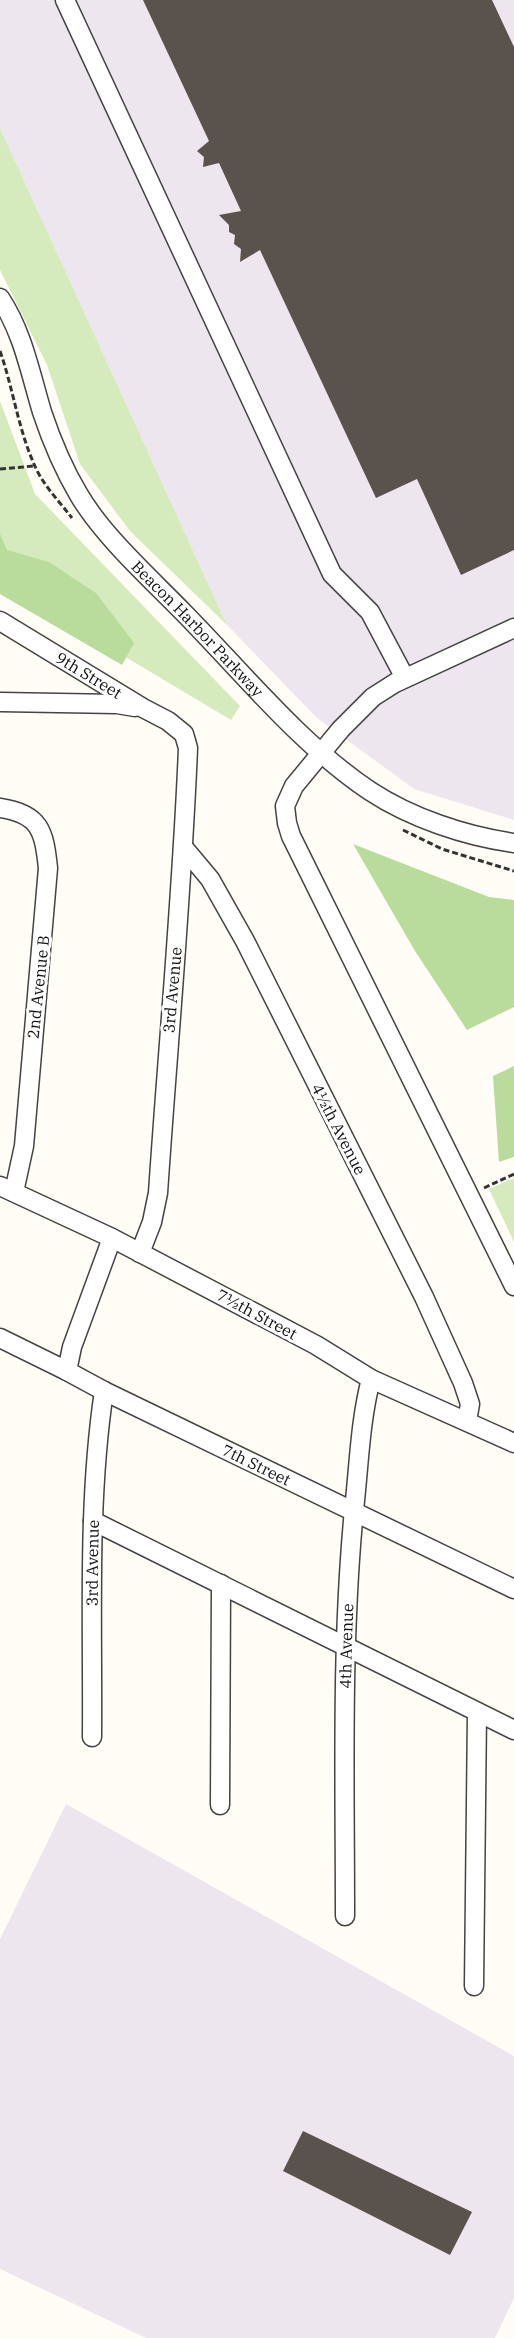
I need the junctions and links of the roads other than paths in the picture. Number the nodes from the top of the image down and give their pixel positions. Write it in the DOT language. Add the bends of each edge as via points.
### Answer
graph roads {
  1 [pos="65,0"];
  2 [pos="0,298"];
  3 [pos="0,621"];
  4 [pos="514,628"];
  5 [pos="405,678"];
  6 [pos="0,702"];
  7 [pos="143,708"];
  8 [pos="177,727"];
  9 [pos="321,754"];
  10 [pos="0,808"];
  11 [pos="514,843"];
  12 [pos="184,848"];
  13 [pos="7,1189"];
  14 [pos="112,1238"];
  15 [pos="140,1253"];
  16 [pos="514,1286"];
  17 [pos="0,1338"];
  18 [pos="67,1371"];
  19 [pos="371,1379"];
  20 [pos="104,1391"];
  21 [pos="467,1421"];
  22 [pos="514,1443"];
  23 [pos="354,1512"];
  24 [pos="93,1521"];
  25 [pos="221,1584"];
  26 [pos="514,1589"];
  27 [pos="345,1646"];
  28 [pos="477,1712"];
  29 [pos="514,1730"];
  30 [pos="92,1737"];
  31 [pos="220,1805"];
  32 [pos="345,1916"];
  33 [pos="474,1986"];
  1 -- 5 [label="street" via="332,574 370,612"];
  2 -- 9 [label="street, Beacon Harbor Parkway" via="26,352 43,414 84,502 112,538"];
  3 -- 7 [label="street, 9th Street"];
  4 -- 5 [label="street"];
  5 -- 9 [label="street" via="373,697"];
  6 -- 7 [label="street"];
  7 -- 8 [label="street, 9th Street"];
  8 -- 12 [label="street, 3rd Avenue" via="188,748"];
  9 -- 11 [label="street, Beacon Harbor Parkway" via="400,807 457,829"];
  9 -- 16 [label="street" via="288,797 287,823"];
  10 -- 13 [label="street, 2nd Avenue B" via="21,813 41,828 48,868 24,1146"];
  12 -- 15 [label="street, 3rd Avenue" via="158,1193"];
  12 -- 21 [label="street, 4½th Avenue" via="210,879 245,941 424,1297 463,1383 470,1404"];
  13 -- 14 [label="street, 7½th Street"];
  14 -- 15 [label="street, 7½th Street"];
  14 -- 18 [label="street"];
  15 -- 19 [label="street, 7½th Street" via="316,1345"];
  17 -- 18 [label="street, 7th Street"];
  18 -- 20 [label="street, 7th Street"];
  19 -- 21 [label="street, 7½th Street"];
  19 -- 23 [label="street, 4th Avenue" via="364,1404"];
  20 -- 23 [label="street, 7th Street"];
  20 -- 24 [label="street, 3rd Avenue"];
  21 -- 22 [label="street, 7½th Street"];
  23 -- 26 [label="street, 7th Street"];
  23 -- 27 [label="street, 4th Avenue"];
  24 -- 25 [label="street"];
  24 -- 30 [label="street, 3rd Avenue"];
  25 -- 27 [label="street"];
  25 -- 31 [label="street"];
  27 -- 28 [label="street"];
  27 -- 32 [label="street, 4th Avenue"];
  28 -- 29 [label="street"];
  28 -- 33 [label="street"];
}
